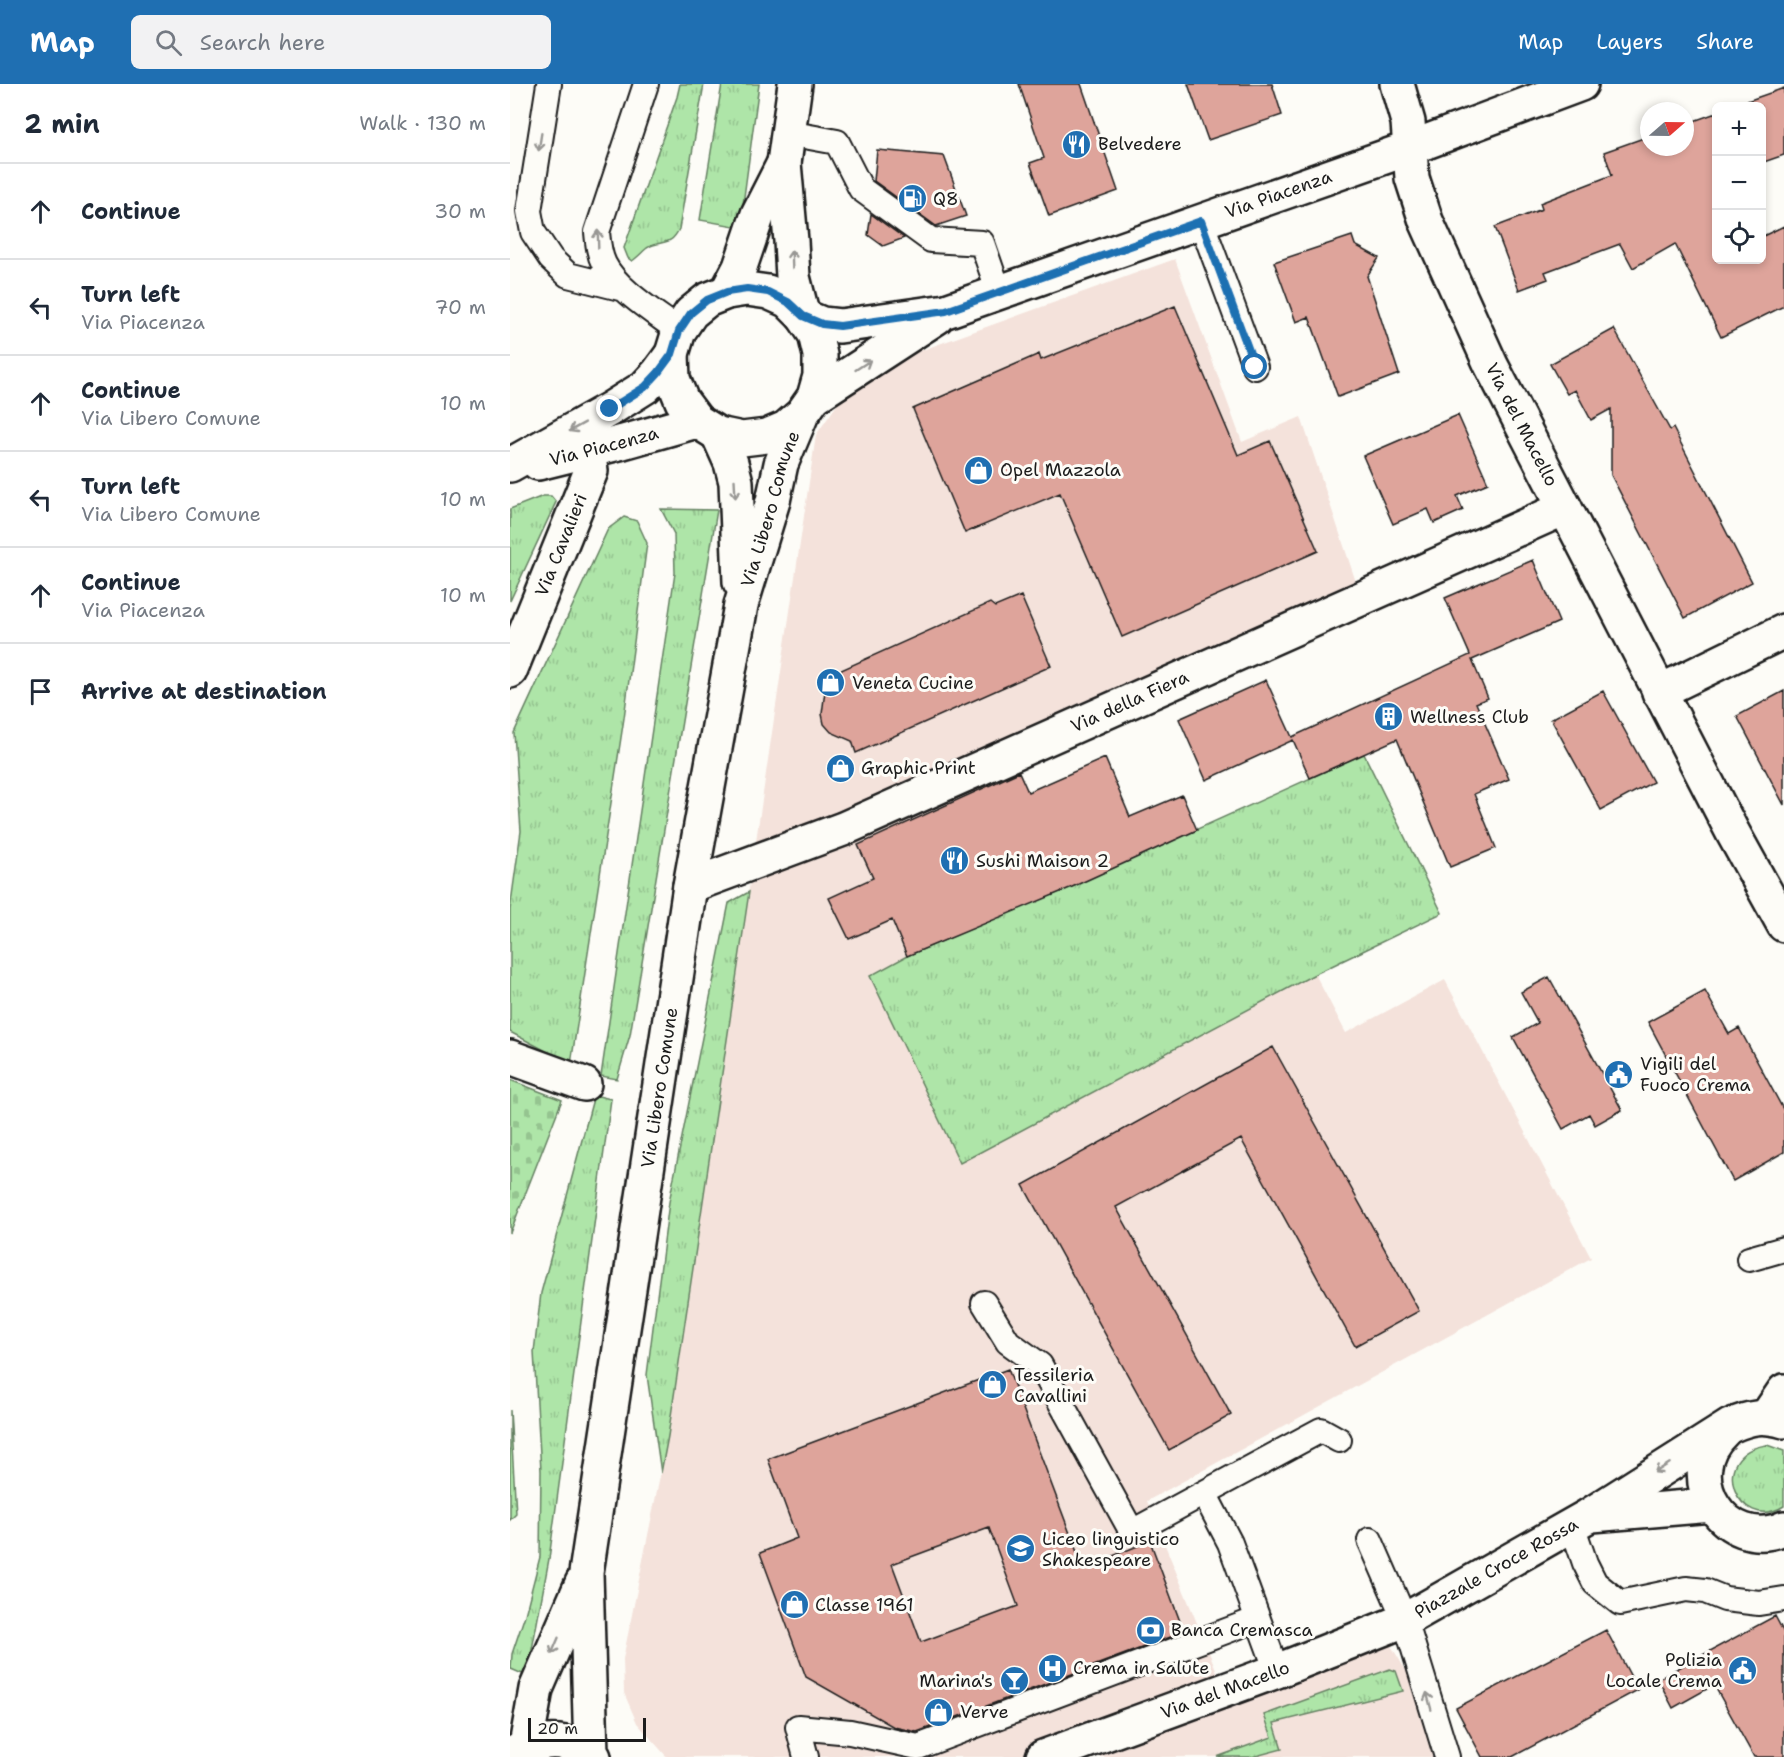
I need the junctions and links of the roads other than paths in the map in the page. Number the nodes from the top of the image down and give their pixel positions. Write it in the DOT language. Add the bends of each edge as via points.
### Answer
graph roads {
  1 [pos="549,84"];
  2 [pos="646,84"];
  3 [pos="795,84"];
  4 [pos="1397,84"];
  5 [pos="1577,85"];
  6 [pos="786,148"];
  7 [pos="1410,148"];
  8 [pos="1201,221"];
  9 [pos="624,289"];
  10 [pos="727,292"];
  11 [pos="999,292"];
  12 [pos="946,311"];
  13 [pos="803,316"];
  14 [pos="675,342"];
  15 [pos="1255,367"];
  16 [pos="808,406"];
  17 [pos="708,427"];
  18 [pos="588,450"];
  19 [pos="510,468"];
  20 [pos="1564,508"];
  21 [pos="741,605"];
  22 [pos="1784,631"];
  23 [pos="510,671"];
  24 [pos="1659,692"];
  25 [pos="690,886"];
  26 [pos="1784,925"];
  27 [pos="510,1056"];
  28 [pos="584,1084"];
  29 [pos="1784,1249"];
  30 [pos="1749,1259"];
  31 [pos="984,1303"];
  32 [pos="1778,1409"];
  33 [pos="1730,1426"];
  34 [pos="1339,1440"];
  35 [pos="1204,1493"];
  36 [pos="1712,1505"];
  37 [pos="1580,1520"];
  38 [pos="1784,1528"];
  39 [pos="1370,1540"];
  40 [pos="586,1573"];
  41 [pos="1784,1599"];
  42 [pos="1258,1619"];
  43 [pos="1405,1620"];
  44 [pos="1277,1671"];
  45 [pos="518,1750"];
  46 [pos="592,1756"];
  47 [pos="806,1757"];
  48 [pos="1043,1757"];
  49 [pos="1447,1757"];
  1 -- 9 [label="lane, one-way" via="529,211 533,232 551,259 568,275"];
  9 -- 2 [label="lane, one-way" via="605,267 597,232"];
  3 -- 6 [label="street, Via Libero Comune"];
  4 -- 7 [label="street, Via del Macello" via="1408,122"];
  5 -- 7 [label="street, Via Piacenza"];
  6 -- 10 [label="street, Via Libero Comune"];
  6 -- 11 [label="lane" via="837,142 861,189 931,240 981,243"];
  13 -- 6 [label="street, Via Libero Comune, one-way" via="793,277"];
  7 -- 8 [label="street, Via Piacenza"];
  7 -- 20 [label="street, Via del Macello" via="1412,177 1426,221 1491,365"];
  8 -- 11 [label="street, Via Piacenza"];
  8 -- 15 [label="lane"];
  9 -- 14 [label="lane"];
  10 -- 13 [label="street, Via Libero Comune" via="768,292 788,302"];
  10 -- 14 [label="street, Via Libero Comune" via="707,300 691,313"];
  11 -- 12 [label="street, Via Piacenza"];
  12 -- 13 [label="street, Via Piacenza" via="840,326"];
  16 -- 12 [label="street, Via Piacenza, one-way"];
  13 -- 16 [label="street, Via Libero Comune" via="815,334 820,355 820,376"];
  14 -- 17 [label="street, Via Libero Comune" via="673,379 682,401"];
  14 -- 19 [label="street, Via Piacenza, one-way" via="658,373 645,387"];
  16 -- 17 [label="street, Via Libero Comune" via="786,428 767,436 742,439"];
  16 -- 21 [label="street, Via Libero Comune" via="781,464"];
  17 -- 18 [label="street, Via Piacenza"];
  17 -- 21 [label="street, Via Libero Comune, one-way" via="731,463 736,482"];
  18 -- 19 [label="street, Via Piacenza"];
  18 -- 23 [label="street, Via Cavalieri" via="591,471"];
  20 -- 24 [label="street, Via del Macello"];
  20 -- 25 [label="street, Via della Fiera" via="843,828"];
  21 -- 25 [label="street, Via Libero Comune"];
  22 -- 24 [label="street"];
  24 -- 26 [label="street, Via del Macello"];
  25 -- 40 [label="street, Via Libero Comune"];
  27 -- 28 [label="street"];
  29 -- 30 [label="lane"];
  31 -- 35 [label="lane" via="1008,1342 1040,1365 1132,1532"];
  32 -- 33 [label="street, Piazzale Croce Rossa"];
  33 -- 36 [label="street, Piazzale Croce Rossa" via="1707,1453 1705,1489"];
  33 -- 37 [label="street, Piazzale Croce Rossa, one-way"];
  34 -- 35 [label="lane" via="1321,1430"];
  35 -- 42 [label="lane" via="1230,1543"];
  36 -- 37 [label="street, Piazzale Croce Rossa"];
  36 -- 38 [label="street" via="1740,1529 1758,1533"];
  37 -- 41 [label="lane" via="1585,1563 1595,1583 1620,1603 1686,1589 1759,1603"];
  37 -- 43 [label="street, Piazzale Croce Rossa"];
  39 -- 43 [label="lane"];
  40 -- 45 [label="street, Via Libero Comune, one-way" via="536,1689"];
  40 -- 46 [label="street, Via Libero Comune"];
  42 -- 44 [label="lane"];
  42 -- 47 [label="lane" via="918,1747 850,1732 798,1727"];
  43 -- 44 [label="street, Via del Macello"];
  49 -- 43 [label="lane, one-way"];
  44 -- 48 [label="street, Via del Macello"];
  45 -- 46 [label="street, Via Libero Comune" via="543,1742 560,1742"];
}
